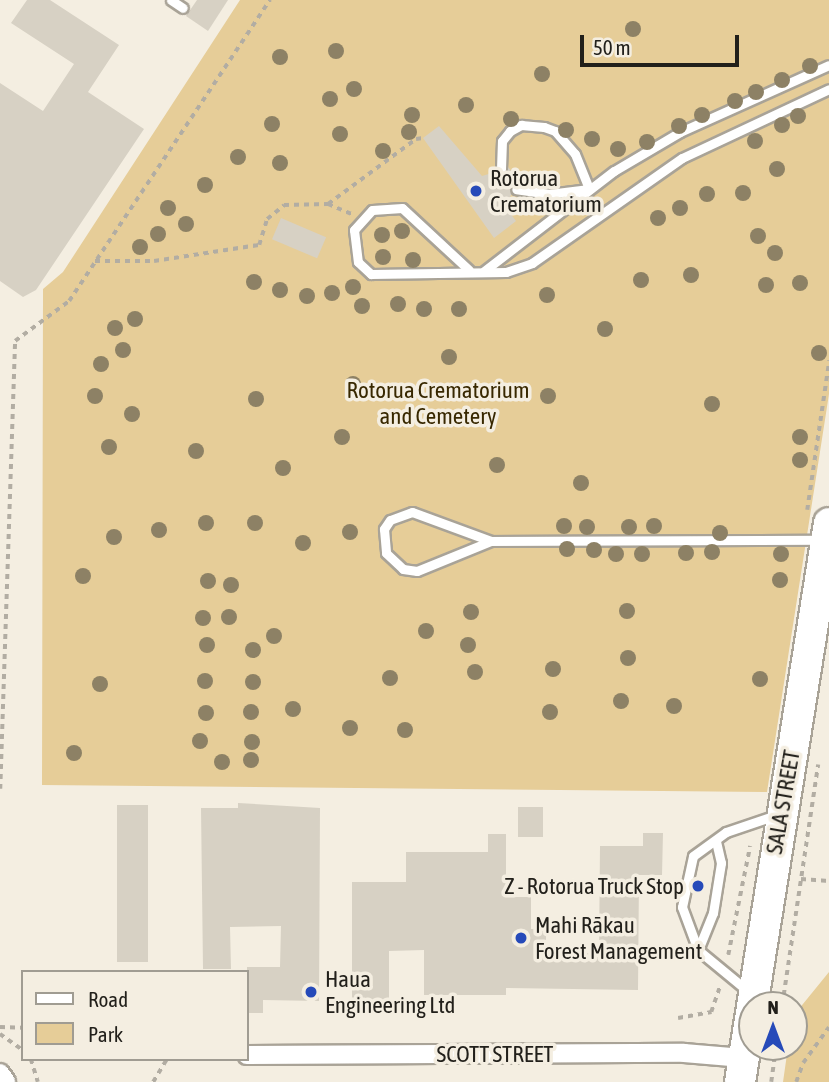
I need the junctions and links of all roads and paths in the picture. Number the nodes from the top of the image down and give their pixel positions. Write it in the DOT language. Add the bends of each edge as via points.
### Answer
graph roads {
  1 [pos="171,0"];
  2 [pos="270,0"];
  3 [pos="183,8"];
  4 [pos="829,65"];
  5 [pos="829,89"];
  6 [pos="423,138"];
  7 [pos="500,169"];
  8 [pos="516,189"];
  9 [pos="589,189"];
  10 [pos="327,204"];
  11 [pos="362,218"];
  12 [pos="96,261"];
  13 [pos="468,270"];
  14 [pos="484,271"];
  15 [pos="828,532"];
  16 [pos="491,541"];
  17 [pos="819,760"];
  18 [pos="0,789"];
  19 [pos="781,813"];
  20 [pos="716,842"];
  21 [pos="698,950"];
  22 [pos="747,991"];
  23 [pos="751,991"];
  24 [pos="784,991"];
  25 [pos="0,1027"];
  26 [pos="829,1027"];
  27 [pos="21,1028"];
  28 [pos="0,1034"];
  29 [pos="21,1049"];
  30 [pos="248,1055"];
  31 [pos="32,1061"];
  32 [pos="166,1061"];
  33 [pos="774,1061"];
  34 [pos="741,1070"];
  35 [pos="0,1073"];
  36 [pos="6,1082"];
  37 [pos="38,1082"];
  38 [pos="153,1082"];
  39 [pos="771,1082"];
  40 [pos="796,1082"];
  1 -- 3 [label="lane"];
  2 -- 12 [label="path"];
  4 -- 9 [label="lane" via="680,132"];
  5 -- 14 [label="lane" via="682,158 532,263 506,272"];
  6 -- 10 [label="path"];
  7 -- 9 [label="lane" via="502,141 510,131 522,125 544,127 555,131 575,154"];
  8 -- 9 [label="lane" via="550,194"];
  9 -- 14 [label="lane"];
  10 -- 11 [label="path"];
  10 -- 12 [label="path" via="284,205 267,219 259,244 154,261"];
  11 -- 13 [label="lane" via="382,207 401,208"];
  11 -- 13 [label="lane" via="353,244 358,262 371,274 445,275"];
  12 -- 18 [label="path" via="69,300 15,341"];
  13 -- 14 [label="lane"];
  15 -- 16 [label="lane"];
  15 -- 19 [label="highway, SALA STREET"];
  16 -- 16 [label="lane" via="416,571 403,569 386,553 384,529 390,520 412,512"];
  17 -- 24 [label="path"];
  19 -- 20 [label="lane" via="726,832"];
  19 -- 23 [label="highway, SALA STREET"];
  20 -- 21 [label="lane" via="721,863 713,912"];
  20 -- 21 [label="lane" via="693,856 682,906"];
  21 -- 22 [label="lane"];
  25 -- 27 [label="path"];
  26 -- 40 [label="path" via="803,1063"];
  28 -- 29 [label="path"];
  30 -- 34 [label="street, SCOTT STREET" via="684,1053"];
  31 -- 37 [label="path"];
  32 -- 38 [label="path"];
  33 -- 39 [label="path"];
  35 -- 36 [label="street"];
}
